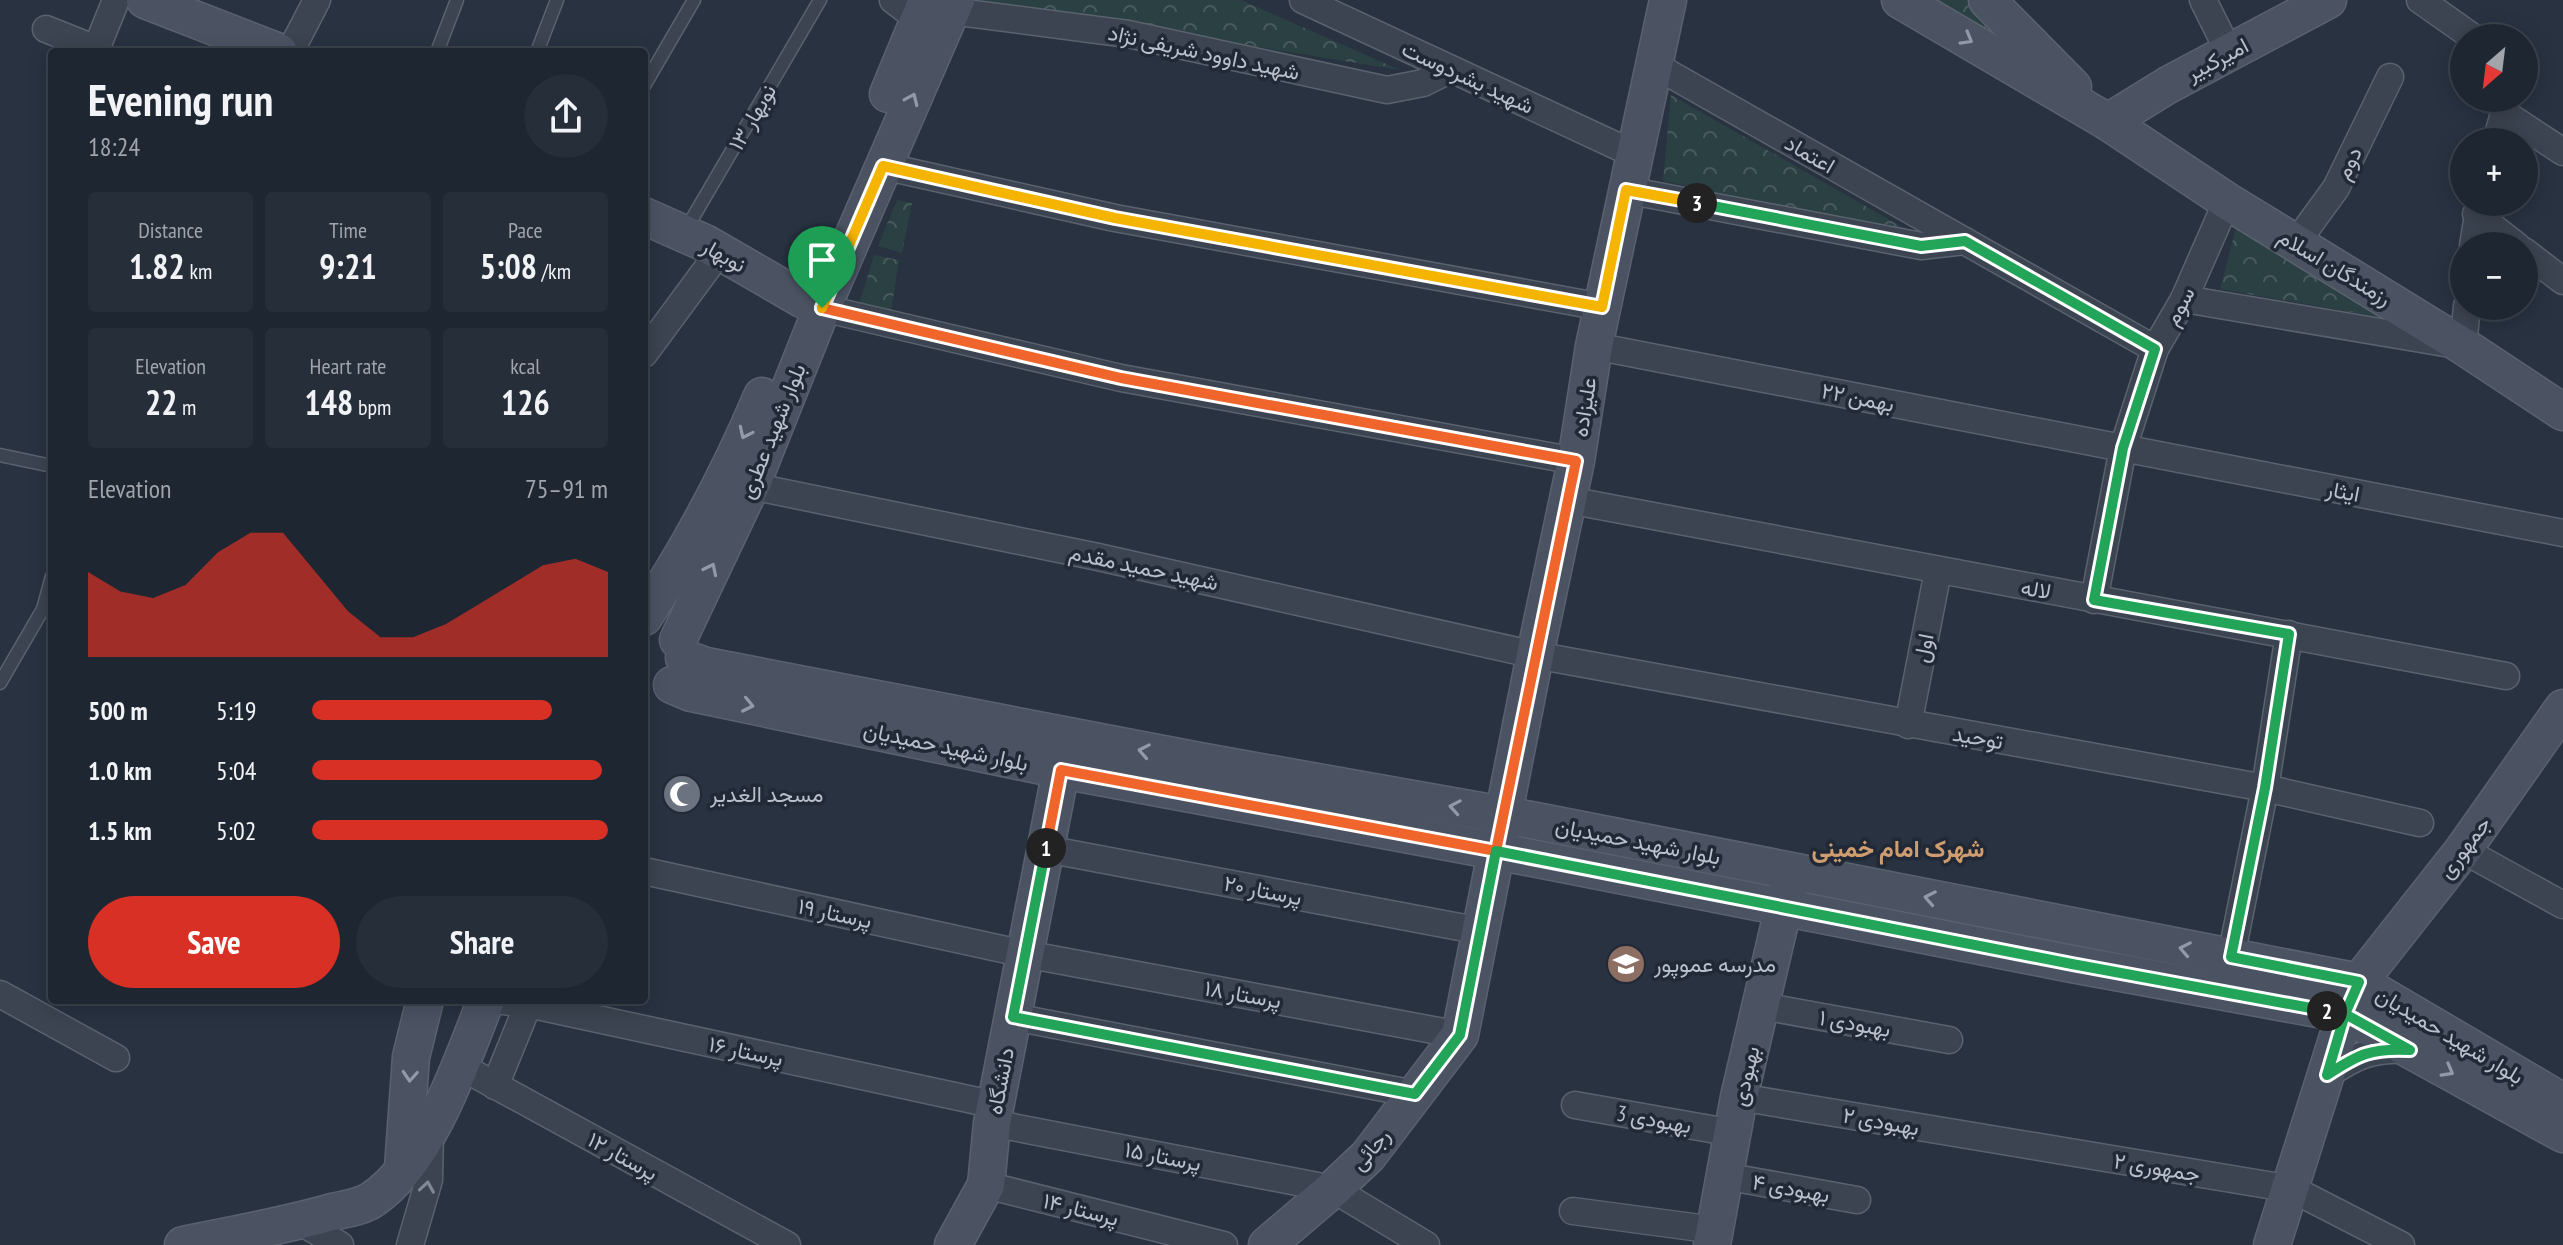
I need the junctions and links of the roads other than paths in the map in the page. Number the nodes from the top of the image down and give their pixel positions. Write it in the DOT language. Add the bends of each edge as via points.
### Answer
graph roads {
  1 [pos="116,0"];
  2 [pos="145,0"];
  3 [pos="317,0"];
  4 [pos="457,0"];
  5 [pos="557,0"];
  6 [pos="694,0"];
  7 [pos="820,0"];
  8 [pos="1303,0"];
  9 [pos="1668,0"];
  10 [pos="1900,0"];
  11 [pos="1987,0"];
  12 [pos="2203,0"];
  13 [pos="2328,0"];
  14 [pos="2420,0"];
  15 [pos="929,6"];
  16 [pos="212,12"];
  17 [pos="2454,24"];
  18 [pos="46,29"];
  19 [pos="91,48"];
  20 [pos="97,48"];
  21 [pos="272,48"];
  22 [pos="292,48"];
  23 [pos="439,48"];
  24 [pos="539,48"];
  25 [pos="2229,52"];
  26 [pos="1656,66"];
  27 [pos="1451,69"];
  28 [pos="2390,77"];
  29 [pos="648,79"];
  30 [pos="2510,112"];
  31 [pos="2108,122"];
  32 [pos="2563,152"];
  33 [pos="1634,154"];
  34 [pos="883,166"];
  35 [pos="1626,190"];
  36 [pos="2227,201"];
  37 [pos="2486,216"];
  38 [pos="648,218"];
  39 [pos="2503,232"];
  40 [pos="683,233"];
  41 [pos="1965,241"];
  42 [pos="2296,243"];
  43 [pos="720,251"];
  44 [pos="2538,262"];
  45 [pos="2563,281"];
  46 [pos="2184,299"];
  47 [pos="812,303"];
  48 [pos="1602,307"];
  49 [pos="2466,320"];
  50 [pos="1594,346"];
  51 [pos="2463,346"];
  52 [pos="648,349"];
  53 [pos="2155,349"];
  54 [pos="2563,412"];
  55 [pos="2123,448"];
  56 [pos="0,455"];
  57 [pos="1576,461"];
  58 [pos="48,465"];
  59 [pos="751,486"];
  60 [pos="1568,500"];
  61 [pos="2563,533"];
  62 [pos="1938,571"];
  63 [pos="48,591"];
  64 [pos="2094,600"];
  65 [pos="648,611"];
  66 [pos="2289,634"];
  67 [pos="1535,655"];
  68 [pos="664,661"];
  69 [pos="2506,676"];
  70 [pos="0,683"];
  71 [pos="2561,714"];
  72 [pos="1908,725"];
  73 [pos="1061,770"];
  74 [pos="1197,779"];
  75 [pos="2265,788"];
  76 [pos="1503,815"];
  77 [pos="2420,823"];
  78 [pos="1046,849"];
  79 [pos="2463,850"];
  80 [pos="1496,851"];
  81 [pos="1792,871"];
  82 [pos="648,872"];
  83 [pos="2563,905"];
  84 [pos="1783,908"];
  85 [pos="2077,928"];
  86 [pos="1481,931"];
  87 [pos="1025,954"];
  88 [pos="2231,957"];
  89 [pos="2072,964"];
  90 [pos="2359,982"];
  91 [pos="0,994"];
  92 [pos="424,1004"];
  93 [pos="484,1004"];
  94 [pos="528,1004"];
  95 [pos="537,1004"];
  96 [pos="1762,1006"];
  97 [pos="2345,1014"];
  98 [pos="1013,1017"];
  99 [pos="1460,1035"];
  100 [pos="1949,1040"];
  101 [pos="2410,1050"];
  102 [pos="116,1058"];
  103 [pos="460,1066"];
  104 [pos="2327,1075"];
  105 [pos="495,1086"];
  106 [pos="1415,1094"];
  107 [pos="1739,1097"];
  108 [pos="2563,1102"];
  109 [pos="1575,1105"];
  110 [pos="994,1114"];
  111 [pos="431,1127"];
  112 [pos="1733,1133"];
  113 [pos="2563,1134"];
  114 [pos="2023,1145"];
  115 [pos="403,1174"];
  116 [pos="1724,1176"];
  117 [pos="986,1185"];
  118 [pos="1333,1189"];
  119 [pos="2292,1189"];
  120 [pos="1857,1200"];
  121 [pos="1573,1211"];
  122 [pos="299,1221"];
  123 [pos="1714,1238"];
  124 [pos="183,1245"];
  125 [pos="340,1245"];
  126 [pos="410,1245"];
  127 [pos="787,1245"];
  128 [pos="953,1245"];
  129 [pos="1224,1245"];
  130 [pos="1267,1245"];
  131 [pos="1426,1245"];
  132 [pos="2272,1245"];
  133 [pos="2401,1245"];
  1 -- 20 [label="street"];
  2 -- 16 [label="street"];
  3 -- 22 [label="street"];
  4 -- 23 [label="lane"];
  5 -- 24 [label="lane"];
  6 -- 29 [label="lane"];
  7 -- 40 [label="lane, نوبهار ۱۳"];
  8 -- 27 [label="street, شهید بشردوست"];
  9 -- 26 [label="street, علیزاده"];
  10 -- 31 [label="street, رزمندگان اسلام, one-way"];
  11 -- 31 [label="street, رزمندگان اسلام"];
  12 -- 25 [label="street"];
  13 -- 25 [label="street, امیرکبیر"];
  14 -- 17 [label="street"];
  15 -- 27 [label="street, شهید داوود شریفی نژاد" via="1128,34 1387,90 1423,83"];
  34 -- 15 [label="street, بلوار شهید عطری, one-way"];
  15 -- 47 [label="street, بلوار شهید عطری"];
  16 -- 21 [label="street"];
  18 -- 19 [label="street"];
  25 -- 31 [label="street, امیرکبیر"];
  26 -- 33 [label="street, علیزاده"];
  26 -- 41 [label="street, اعتماد"];
  27 -- 33 [label="street, شهید بشردوست"];
  28 -- 42 [label="street, دوم" via="2336,188"];
  30 -- 32 [label="street"];
  31 -- 36 [label="street, رزمندگان اسلام"];
  33 -- 35 [label="street, علیزاده"];
  34 -- 47 [label="street, بلوار شهید عطری"];
  34 -- 48 [label="street" via="1115,218"];
  35 -- 41 [label="street" via="1921,246"];
  35 -- 48 [label="street, علیزاده"];
  36 -- 42 [label="street, رزمندگان اسلام"];
  36 -- 46 [label="street, سوم"];
  37 -- 39 [label="street"];
  38 -- 40 [label="street, نوبهار"];
  40 -- 43 [label="street, نوبهار"];
  41 -- 53 [label="street, اعتماد"];
  42 -- 51 [label="street, رزمندگان اسلام"];
  43 -- 47 [label="street, نوبهار"];
  43 -- 52 [label="street"];
  44 -- 45 [label="street"];
  46 -- 51 [label="street"];
  46 -- 53 [label="street, سوم"];
  47 -- 57 [label="street" via="1121,378"];
  47 -- 59 [label="street, بلوار شهید عطری"];
  47 -- 65 [label="street, بلوار شهید عطری, one-way" via="720,488"];
  48 -- 50 [label="street, علیزاده"];
  49 -- 51 [label="street"];
  50 -- 55 [label="street, ۲۲ بهمن"];
  50 -- 57 [label="street, علیزاده"];
  51 -- 54 [label="street, رزمندگان اسلام"];
  53 -- 55 [label="street, سوم"];
  55 -- 61 [label="street, ایثار"];
  55 -- 64 [label="street, سوم"];
  56 -- 58 [label="lane"];
  57 -- 60 [label="street, علیزاده"];
  59 -- 67 [label="street, شهید حمید مقدم"];
  68 -- 59 [label="street, بلوار شهید عطری, one-way"];
  60 -- 62 [label="street, لاله"];
  60 -- 67 [label="street, علیزاده"];
  62 -- 64 [label="street, لاله"];
  62 -- 72 [label="street, اول"];
  63 -- 70 [label="lane" via="43,609"];
  64 -- 66 [label="street, لاله"];
  66 -- 69 [label="street, لاله"];
  66 -- 75 [label="street"];
  67 -- 72 [label="street, توحید"];
  67 -- 76 [label="street, علیزاده"];
  68 -- 73 [label="street, بلوار شهید حمیدیان, one-way" via="691,693"];
  74 -- 68 [label="street, بلوار شهید حمیدیان, one-way" via="706,666"];
  71 -- 79 [label="street, جمهوری"];
  72 -- 75 [label="street, توحید"];
  73 -- 74 [label="street, بلوار شهید حمیدیان"];
  73 -- 78 [label="street, دانشگاه"];
  76 -- 74 [label="street, بلوار شهید حمیدیان, one-way"];
  74 -- 80 [label="street, بلوار شهید حمیدیان"];
  75 -- 77 [label="street, توحید"];
  75 -- 88 [label="street"];
  76 -- 80 [label="street, علیزاده"];
  76 -- 81 [label="street, بلوار شهید حمیدیان"];
  78 -- 86 [label="street, پرستار ۲۰"];
  78 -- 87 [label="street, دانشگاه"];
  79 -- 83 [label="street"];
  79 -- 90 [label="street, جمهوری"];
  80 -- 84 [label="street, بلوار شهید حمیدیان"];
  80 -- 86 [label="street, رجائی"];
  81 -- 84 [label="street, بهبودی"];
  85 -- 81 [label="street, بلوار شهید حمیدیان, one-way"];
  82 -- 87 [label="street, پرستار ۱۹"];
  84 -- 89 [label="street, بلوار شهید حمیدیان"];
  84 -- 96 [label="street, بهبودی"];
  88 -- 85 [label="street, بلوار شهید حمیدیان, one-way"];
  85 -- 89 [label="street"];
  86 -- 99 [label="street, رجائی"];
  87 -- 98 [label="street, دانشگاه"];
  87 -- 99 [label="street, پرستار ۱۸"];
  88 -- 90 [label="street, بلوار شهید حمیدیان"];
  89 -- 97 [label="street, بلوار شهید حمیدیان"];
  90 -- 97 [label="street, جمهوری"];
  90 -- 108 [label="street, بلوار شهید حمیدیان"];
  91 -- 102 [label="street"];
  92 -- 115 [label="street, one-way" via="411,1057"];
  93 -- 103 [label="street"];
  94 -- 105 [label="street"];
  95 -- 110 [label="street, پرستار ۱۶"];
  96 -- 100 [label="street, بهبودی ۱"];
  96 -- 107 [label="street, بهبودی"];
  97 -- 101 [label="street, بلوار شهید حمیدیان"];
  97 -- 104 [label="street"];
  98 -- 106 [label="street"];
  98 -- 110 [label="street, دانشگاه"];
  99 -- 106 [label="street, رجائی"];
  101 -- 104 [label="street" via="2356,1056"];
  101 -- 113 [label="street, بلوار شهید حمیدیان, one-way"];
  103 -- 105 [label="street, پرستار ۱۲"];
  103 -- 111 [label="street"];
  104 -- 119 [label="street"];
  105 -- 127 [label="street, پرستار ۱۲"];
  106 -- 118 [label="street, رجائی" via="1368,1156"];
  107 -- 112 [label="street, بهبودی"];
  107 -- 114 [label="street, بهبودی ۲"];
  109 -- 112 [label="street, بهبودی 3"];
  110 -- 117 [label="street, دانشگاه"];
  110 -- 118 [label="street, پرستار ۱۵"];
  111 -- 115 [label="street"];
  126 -- 111 [label="street, one-way" via="429,1180"];
  112 -- 116 [label="street, بهبودی"];
  114 -- 119 [label="street, جمهوری ۲"];
  115 -- 122 [label="street" via="371,1201"];
  116 -- 120 [label="street, بهبودی ۴"];
  116 -- 123 [label="street, بهبودی"];
  117 -- 128 [label="street, دانشگاه"];
  117 -- 129 [label="street, پرستار ۱۴"];
  118 -- 130 [label="street, رجائی"];
  118 -- 131 [label="street"];
  119 -- 132 [label="street"];
  119 -- 133 [label="street, جمهوری ۲"];
  121 -- 123 [label="street"];
  122 -- 124 [label="street"];
  122 -- 125 [label="street"];
}
